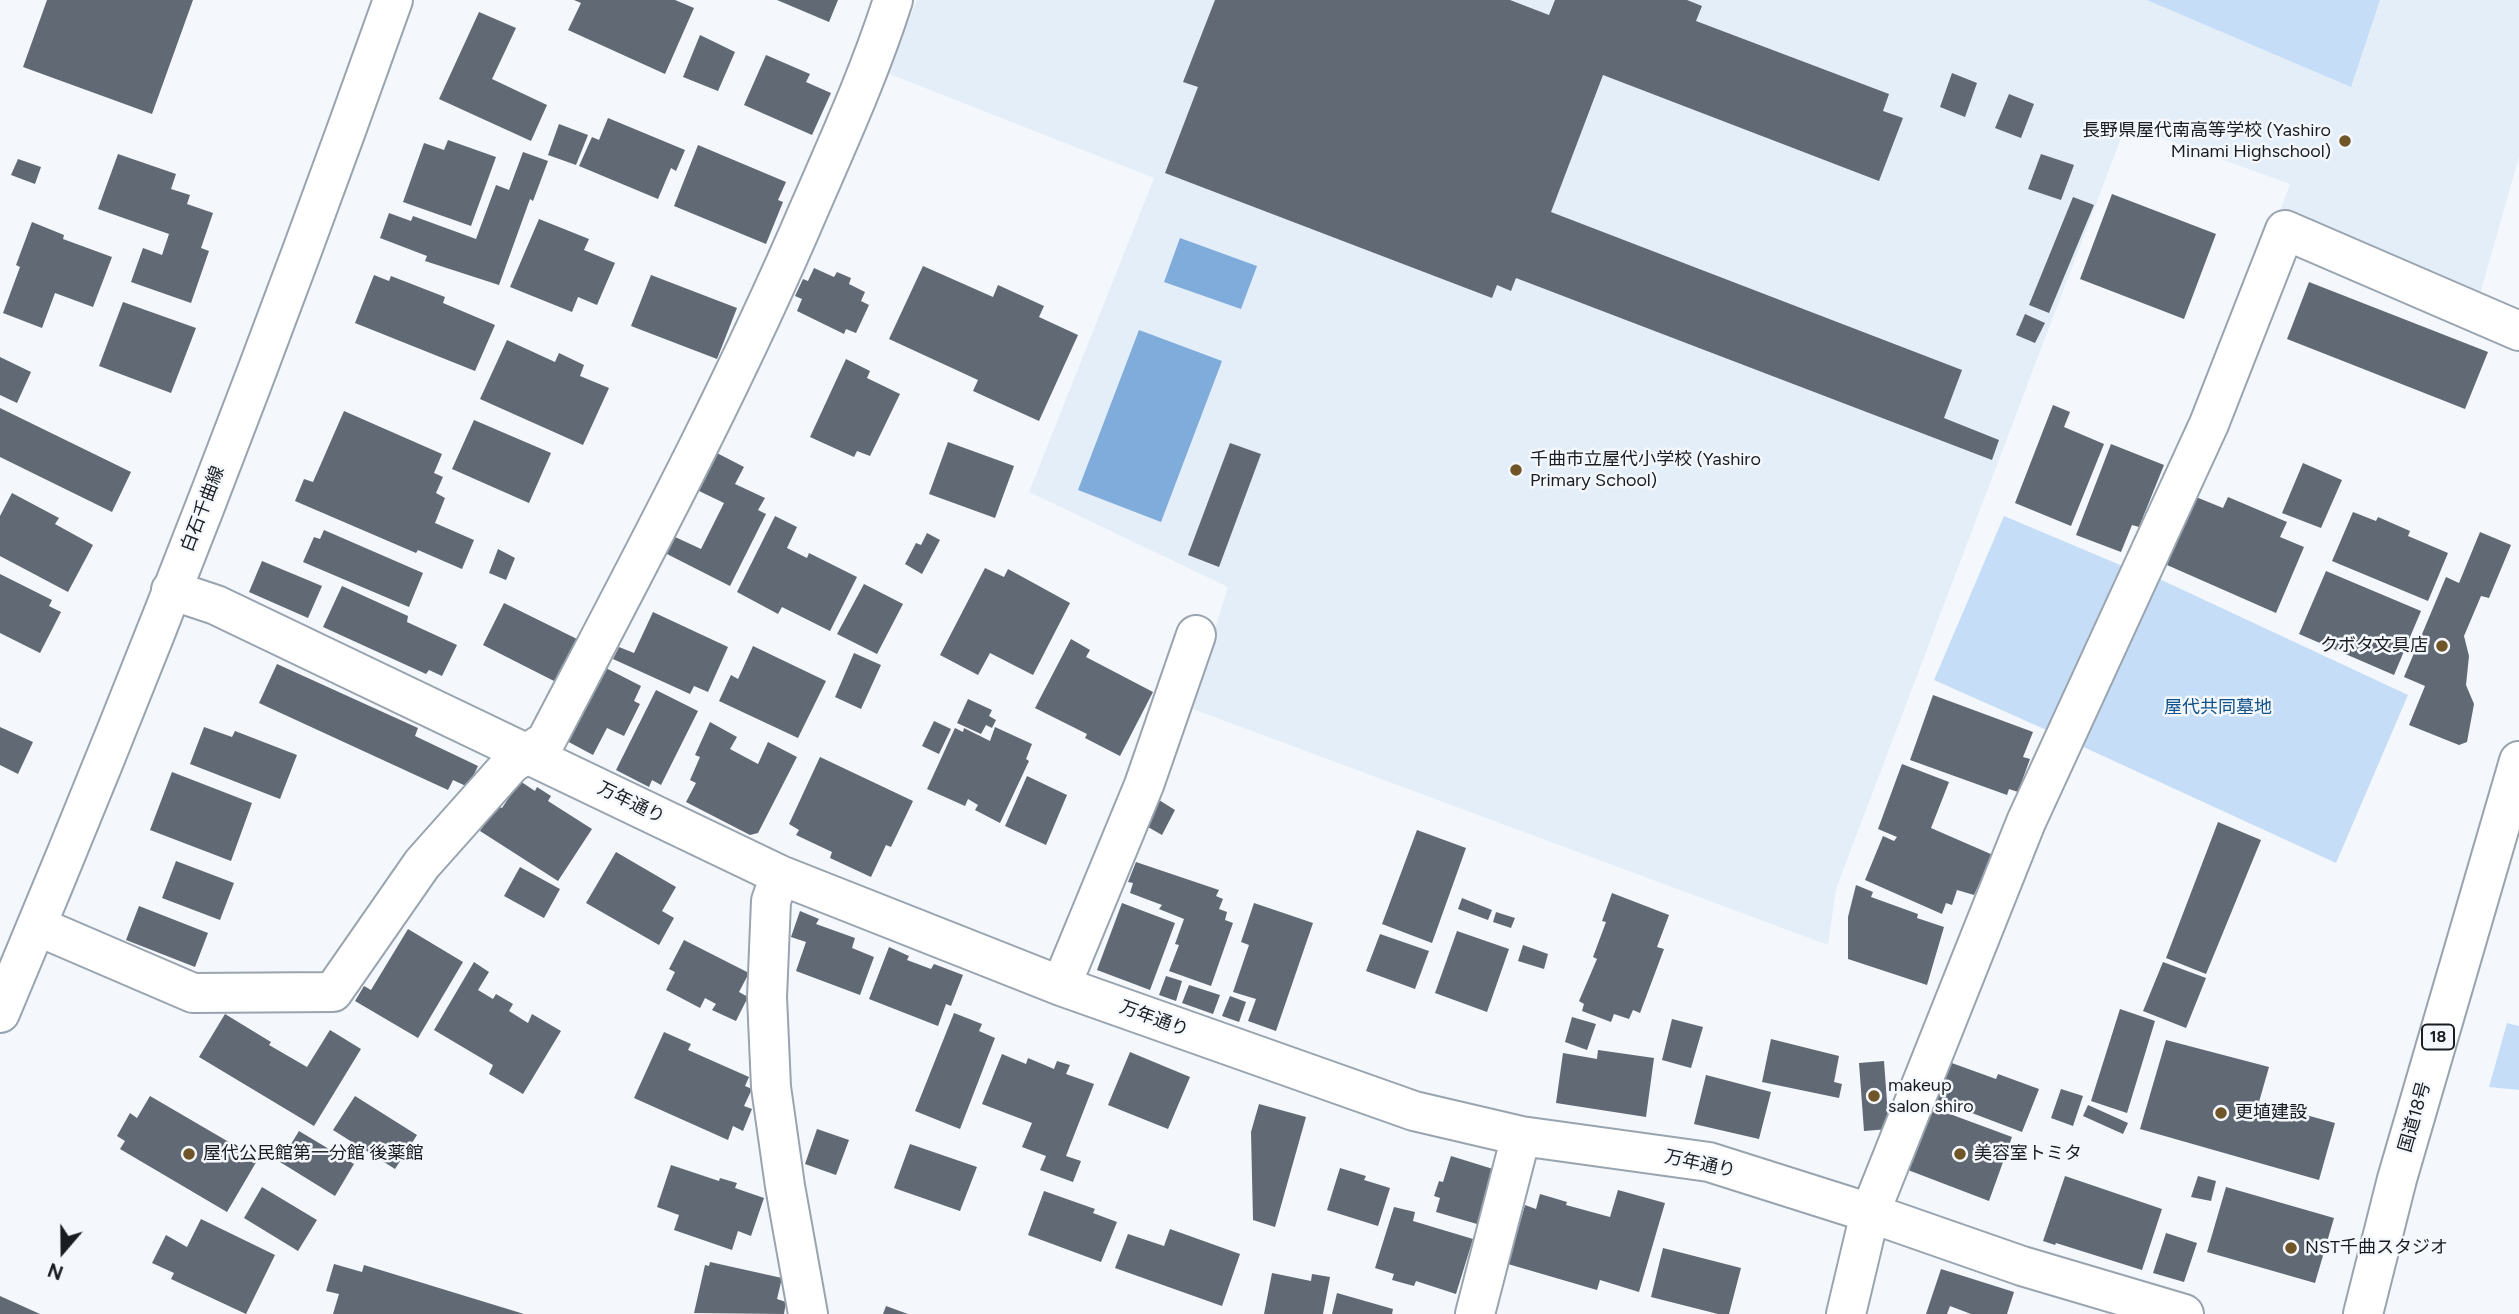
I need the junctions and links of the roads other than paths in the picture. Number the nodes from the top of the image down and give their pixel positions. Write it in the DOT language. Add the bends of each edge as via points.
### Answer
graph roads {
  1 [pos="393,0"];
  2 [pos="893,0"];
  3 [pos="2519,331"];
  4 [pos="171,590"];
  5 [pos="1196,635"];
  6 [pos="527,753"];
  7 [pos="2519,761"];
  8 [pos="780,875"];
  9 [pos="37,926"];
  10 [pos="1060,986"];
  11 [pos="0,1013"];
  12 [pos="1521,1136"];
  13 [pos="1870,1213"];
  14 [pos="808,1314"];
  15 [pos="1475,1314"];
  16 [pos="1846,1314"];
  17 [pos="2183,1314"];
  18 [pos="2363,1314"];
  1 -- 4 [label="main road, 白石千曲線" via="310,235"];
  2 -- 6 [label="main road" via="874,59 777,285 546,741"];
  3 -- 13 [label="main road" via="2285,230 2209,424 2026,822"];
  4 -- 6 [label="main road, 万年通り" via="216,605"];
  4 -- 9 [label="main road, 白石千曲線"];
  5 -- 10 [label="main road" via="1144,785"];
  6 -- 8 [label="main road, 万年通り"];
  6 -- 9 [label="main road" via="511,764 422,864 333,992 193,993"];
  7 -- 18 [label="main road, 国道18号 / 18" via="2394,1190"];
  8 -- 10 [label="main road, 万年通り"];
  8 -- 14 [label="main road" via="771,901 767,997 771,1087"];
  9 -- 11 [label="main road, 白石千曲線"];
  10 -- 12 [label="main road, 万年通り" via="1414,1111"];
  12 -- 13 [label="main road, 万年通り" via="1709,1162"];
  12 -- 15 [label="main road"];
  13 -- 16 [label="main road"];
  13 -- 17 [label="main road, 万年通り" via="2022,1266"];
}
